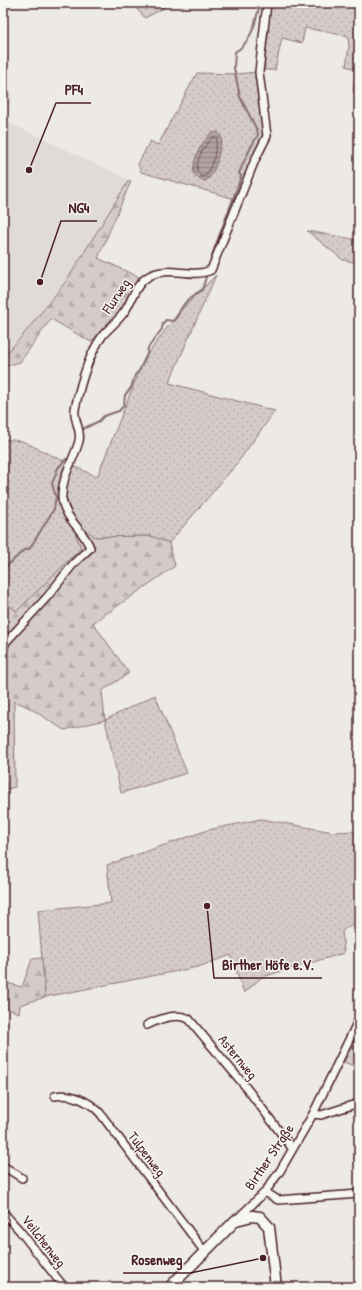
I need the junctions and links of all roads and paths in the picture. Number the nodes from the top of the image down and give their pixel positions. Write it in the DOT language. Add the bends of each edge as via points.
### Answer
graph roads {
  1 [pos="267,3"];
  2 [pos="3,648"];
  3 [pos="359,1019"];
  4 [pos="147,1025"];
  5 [pos="55,1096"];
  6 [pos="359,1103"];
  7 [pos="313,1114"];
  8 [pos="292,1148"];
  9 [pos="3,1166"];
  10 [pos="22,1178"];
  11 [pos="266,1192"];
  12 [pos="359,1194"];
  13 [pos="3,1212"];
  14 [pos="236,1220"];
  15 [pos="204,1251"];
  16 [pos="64,1287"];
  17 [pos="170,1287"];
  18 [pos="276,1287"];
  1 -- 2 [label="street, Flurweg" via="259,72 268,136 255,160 211,270 196,273 164,272 147,277 138,286 125,311 98,342 75,410 75,422 80,432 79,441 64,480 62,499 70,520 90,548 74,563"];
  3 -- 7 [label="street, Birther Straße"];
  4 -- 8 [label="street, Asternweg" via="170,1017 182,1016 189,1019"];
  5 -- 15 [label="street, Tulpenweg" via="65,1094 78,1098 97,1109"];
  6 -- 7 [label="street" via="321,1115"];
  7 -- 8 [label="street, Birther Straße"];
  8 -- 11 [label="street, Birther Straße"];
  9 -- 10 [label="street"];
  11 -- 12 [label="street" via="278,1200"];
  11 -- 14 [label="street, Birther Straße"];
  13 -- 16 [label="street, Veilchenweg"];
  14 -- 15 [label="street, Birther Straße"];
  14 -- 18 [label="street" via="244,1216 260,1217 269,1227"];
  15 -- 17 [label="street, Birther Straße"];
}
